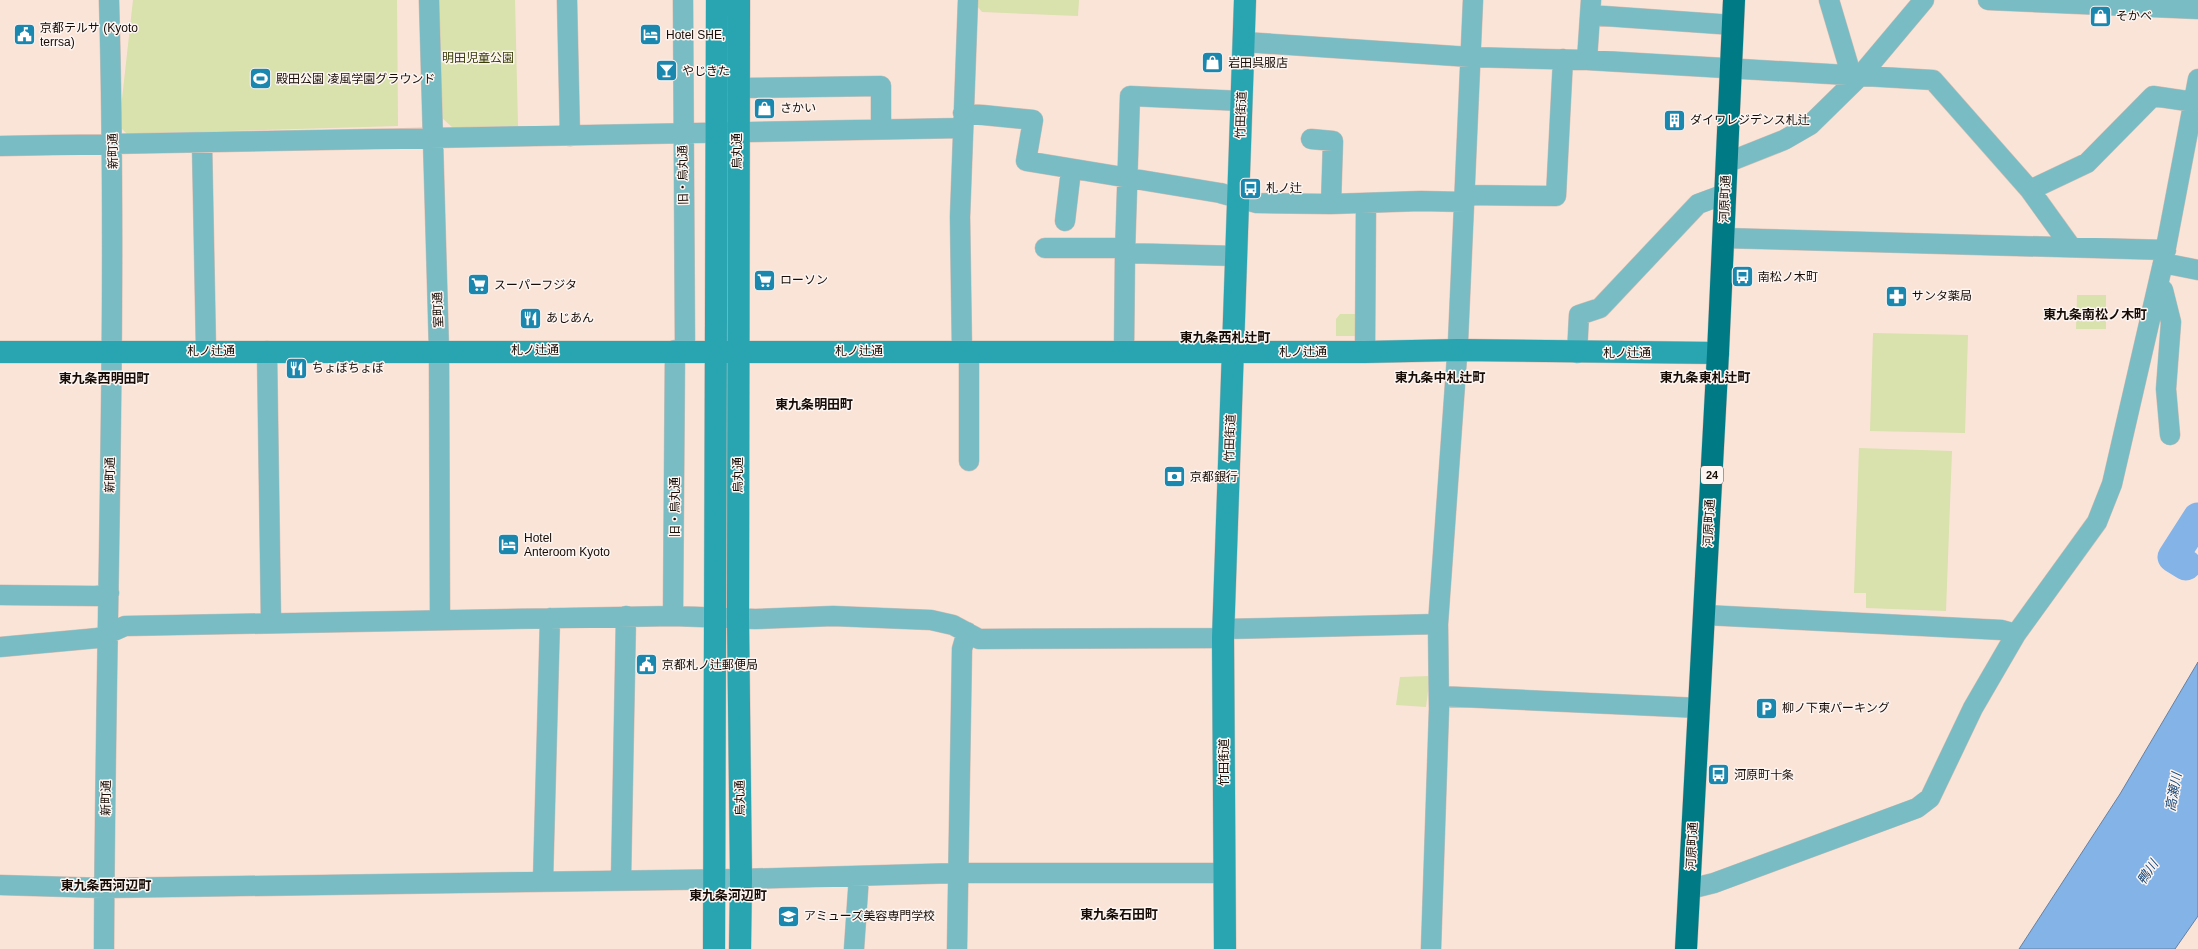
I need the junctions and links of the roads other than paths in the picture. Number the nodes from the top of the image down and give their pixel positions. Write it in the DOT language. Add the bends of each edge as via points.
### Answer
graph roads {
  1 [pos="110,0"];
  2 [pos="429,0"];
  3 [pos="567,0"];
  4 [pos="683,0"];
  5 [pos="717,0"];
  6 [pos="739,0"];
  7 [pos="968,0"];
  8 [pos="1245,0"];
  9 [pos="1473,0"];
  10 [pos="1734,0"];
  11 [pos="1829,0"];
  12 [pos="1924,0"];
  13 [pos="1988,0"];
  14 [pos="2081,2"];
  15 [pos="1590,8"];
  16 [pos="2198,9"];
  17 [pos="1733,25"];
  18 [pos="1244,42"];
  19 [pos="1470,57"];
  20 [pos="1563,59"];
  21 [pos="1587,60"];
  22 [pos="1731,68"];
  23 [pos="1856,74"];
  24 [pos="2198,79"];
  25 [pos="738,88"];
  26 [pos="1242,101"];
  27 [pos="2194,102"];
  28 [pos="963,121"];
  29 [pos="881,129"];
  30 [pos="715,132"];
  31 [pos="737,132"];
  32 [pos="682,134"];
  33 [pos="570,136"];
  34 [pos="433,139"];
  35 [pos="1311,139"];
  36 [pos="202,143"];
  37 [pos="113,144"];
  38 [pos="0,146"];
  39 [pos="1726,163"];
  40 [pos="1071,170"];
  41 [pos="1128,177"];
  42 [pos="2030,190"];
  43 [pos="1725,194"];
  44 [pos="1238,197"];
  45 [pos="1464,199"];
  46 [pos="1366,203"];
  47 [pos="1331,204"];
  48 [pos="1065,220"];
  49 [pos="1723,238"];
  50 [pos="2071,247"];
  51 [pos="1045,248"];
  52 [pos="1125,251"];
  53 [pos="1236,256"];
  54 [pos="2164,256"];
  55 [pos="2198,270"];
  56 [pos="2158,286"];
  57 [pos="206,350"];
  58 [pos="680,350"];
  59 [pos="714,350"];
  60 [pos="738,350"];
  61 [pos="1458,350"];
  62 [pos="267,351"];
  63 [pos="439,351"];
  64 [pos="965,351"];
  65 [pos="0,352"];
  66 [pos="112,352"];
  67 [pos="1124,352"];
  68 [pos="1233,352"];
  69 [pos="1365,352"];
  70 [pos="1577,353"];
  71 [pos="1718,353"];
  72 [pos="2170,435"];
  73 [pos="969,461"];
  74 [pos="109,593"];
  75 [pos="0,595"];
  76 [pos="1705,615"];
  77 [pos="626,616"];
  78 [pos="673,616"];
  79 [pos="716,616"];
  80 [pos="550,618"];
  81 [pos="738,618"];
  82 [pos="440,619"];
  83 [pos="271,622"];
  84 [pos="1438,624"];
  85 [pos="109,632"];
  86 [pos="967,632"];
  87 [pos="1224,634"];
  88 [pos="2016,634"];
  89 [pos="0,647"];
  90 [pos="1439,696"];
  91 [pos="1699,708"];
  92 [pos="958,873"];
  93 [pos="1225,873"];
  94 [pos="859,876"];
  95 [pos="714,879"];
  96 [pos="741,879"];
  97 [pos="621,880"];
  98 [pos="543,881"];
  99 [pos="0,885"];
  100 [pos="104,888"];
  101 [pos="1690,889"];
  102 [pos="104,949"];
  103 [pos="714,949"];
  104 [pos="740,949"];
  105 [pos="854,949"];
  106 [pos="957,949"];
  107 [pos="1225,949"];
  108 [pos="1431,949"];
  109 [pos="1686,949"];
  1 -- 37 [label="street, 新町通"];
  2 -- 34 [label="street, 室町通"];
  3 -- 33 [label="street"];
  4 -- 32 [label="street, 旧・烏丸通"];
  5 -- 30 [label="street, 烏丸通"];
  6 -- 25 [label="street, 烏丸通"];
  7 -- 28 [label="street"];
  8 -- 18 [label="street, 竹田街道"];
  9 -- 19 [label="street"];
  10 -- 17 [label="highway, 河原町通 / 24"];
  11 -- 23 [label="street"];
  12 -- 23 [label="street"];
  13 -- 14 [label="street"];
  14 -- 16 [label="street"];
  15 -- 17 [label="street"];
  15 -- 21 [label="street"];
  17 -- 22 [label="highway, 河原町通 / 24"];
  18 -- 19 [label="street"];
  18 -- 26 [label="street, 竹田街道"];
  19 -- 20 [label="street"];
  19 -- 45 [label="street"];
  20 -- 21 [label="street"];
  20 -- 45 [label="street" via="1556,196"];
  21 -- 22 [label="street"];
  22 -- 23 [label="street"];
  22 -- 39 [label="highway, 河原町通 / 24"];
  23 -- 39 [label="street" via="1810,125 1784,140"];
  23 -- 42 [label="street" via="1933,80"];
  24 -- 27 [label="street"];
  25 -- 29 [label="street" via="881,86"];
  25 -- 31 [label="street, 烏丸通"];
  26 -- 41 [label="street" via="1130,96"];
  26 -- 44 [label="street, 竹田街道"];
  27 -- 42 [label="street" via="2153,96 2087,163"];
  27 -- 54 [label="street"];
  28 -- 29 [label="street"];
  28 -- 40 [label="street" via="1033,120 1026,162"];
  28 -- 64 [label="street" via="960,217"];
  29 -- 31 [label="street"];
  30 -- 31 [label="street"];
  30 -- 32 [label="street"];
  30 -- 59 [label="street, 烏丸通"];
  31 -- 60 [label="street, 烏丸通"];
  32 -- 33 [label="street"];
  32 -- 58 [label="street, 旧・烏丸通"];
  33 -- 34 [label="street"];
  34 -- 36 [label="street"];
  34 -- 63 [label="street, 室町通"];
  35 -- 47 [label="street" via="1333,141"];
  36 -- 37 [label="street"];
  36 -- 57 [label="street"];
  37 -- 38 [label="street"];
  37 -- 66 [label="street, 新町通"];
  39 -- 43 [label="highway, 河原町通 / 24"];
  40 -- 41 [label="street"];
  40 -- 48 [label="street"];
  41 -- 44 [label="street"];
  41 -- 52 [label="street"];
  42 -- 50 [label="street"];
  43 -- 49 [label="highway, 河原町通 / 24"];
  43 -- 70 [label="street" via="1698,204 1600,308 1579,315"];
  44 -- 47 [label="street" via="1253,203"];
  44 -- 53 [label="street, 竹田街道"];
  45 -- 46 [label="street"];
  45 -- 61 [label="street"];
  46 -- 47 [label="street"];
  46 -- 69 [label="street"];
  49 -- 50 [label="street"];
  49 -- 71 [label="highway, 河原町通 / 24"];
  50 -- 54 [label="street"];
  51 -- 52 [label="street"];
  52 -- 53 [label="street"];
  52 -- 67 [label="street"];
  53 -- 68 [label="street, 竹田街道"];
  54 -- 55 [label="street"];
  54 -- 56 [label="street"];
  56 -- 72 [label="street" via="2163,290 2171,322 2166,389"];
  56 -- 88 [label="street" via="2112,484 2100,516"];
  57 -- 62 [label="street, 札ノ辻通"];
  57 -- 66 [label="street, 札ノ辻通"];
  58 -- 59 [label="street, 札ノ辻通"];
  58 -- 63 [label="street, 札ノ辻通"];
  58 -- 78 [label="street, 旧・烏丸通"];
  59 -- 60 [label="street, 札ノ辻通"];
  59 -- 79 [label="street, 烏丸通"];
  60 -- 64 [label="street, 札ノ辻通"];
  60 -- 81 [label="street, 烏丸通"];
  61 -- 69 [label="street, 札ノ辻通"];
  61 -- 70 [label="street, 札ノ辻通"];
  61 -- 84 [label="street"];
  62 -- 63 [label="street, 札ノ辻通"];
  62 -- 83 [label="street"];
  63 -- 82 [label="street, 室町通"];
  64 -- 67 [label="street, 札ノ辻通"];
  64 -- 73 [label="street"];
  65 -- 66 [label="street, 札ノ辻通"];
  66 -- 74 [label="street, 新町通"];
  67 -- 68 [label="street, 札ノ辻通"];
  68 -- 69 [label="street, 札ノ辻通"];
  68 -- 87 [label="street, 竹田街道"];
  70 -- 71 [label="street, 札ノ辻通"];
  71 -- 76 [label="highway, 河原町通 / 24"];
  74 -- 75 [label="street" via="96,596"];
  74 -- 85 [label="street, 新町通"];
  76 -- 88 [label="street" via="2002,630"];
  76 -- 91 [label="highway, 河原町通 / 24"];
  77 -- 78 [label="street"];
  77 -- 80 [label="street"];
  77 -- 97 [label="street"];
  78 -- 79 [label="street"];
  79 -- 81 [label="street"];
  79 -- 95 [label="street, 烏丸通"];
  80 -- 82 [label="street"];
  80 -- 98 [label="street"];
  81 -- 86 [label="street" via="899,618 931,620 953,625"];
  81 -- 96 [label="street, 烏丸通"];
  82 -- 83 [label="street"];
  83 -- 85 [label="street" via="125,626"];
  84 -- 87 [label="street"];
  84 -- 90 [label="street"];
  85 -- 89 [label="street" via="98,638"];
  85 -- 100 [label="street, 新町通"];
  86 -- 87 [label="street" via="979,639"];
  86 -- 92 [label="street" via="962,649"];
  87 -- 93 [label="street, 竹田街道"];
  88 -- 101 [label="street" via="1973,708 1930,798 1917,808 1714,883"];
  90 -- 91 [label="street"];
  90 -- 108 [label="street"];
  91 -- 101 [label="highway, 河原町通 / 24"];
  92 -- 93 [label="street"];
  92 -- 94 [label="street"];
  92 -- 106 [label="street"];
  93 -- 107 [label="street, 竹田街道"];
  94 -- 96 [label="street"];
  94 -- 105 [label="street"];
  95 -- 96 [label="street"];
  95 -- 97 [label="street"];
  95 -- 103 [label="street, 烏丸通"];
  96 -- 104 [label="street, 烏丸通"];
  97 -- 98 [label="street"];
  98 -- 100 [label="street"];
  99 -- 100 [label="street"];
  100 -- 102 [label="street, 新町通"];
  101 -- 109 [label="highway, 河原町通 / 24"];
}
